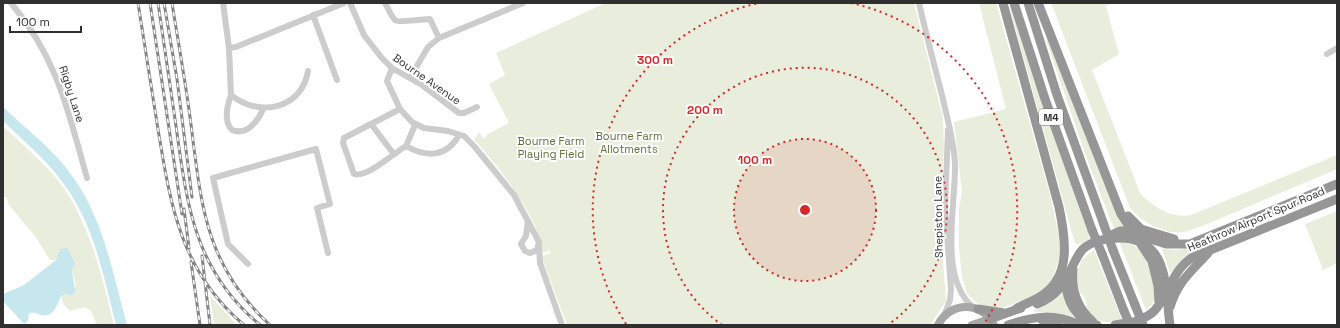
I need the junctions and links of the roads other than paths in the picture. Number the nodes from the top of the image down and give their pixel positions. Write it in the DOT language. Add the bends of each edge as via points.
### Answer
graph roads {
  1 [pos="11,3"];
  2 [pos="222,3"];
  3 [pos="344,3"];
  4 [pos="350,3"];
  5 [pos="385,3"];
  6 [pos="523,3"];
  7 [pos="919,3"];
  8 [pos="1003,3"];
  9 [pos="1014,3"];
  10 [pos="1028,3"];
  11 [pos="1038,3"];
  12 [pos="313,15"];
  13 [pos="439,38"];
  14 [pos="229,48"];
  15 [pos="1337,48"];
  16 [pos="1327,54"];
  17 [pos="392,68"];
  18 [pos="308,71"];
  19 [pos="410,78"];
  20 [pos="337,80"];
  21 [pos="231,95"];
  22 [pos="477,107"];
  23 [pos="263,109"];
  24 [pos="400,109"];
  25 [pos="947,116"];
  26 [pos="371,124"];
  27 [pos="413,124"];
  28 [pos="459,135"];
  29 [pos="406,146"];
  30 [pos="393,153"];
  31 [pos="87,178"];
  32 [pos="1337,184"];
  33 [pos="1112,188"];
  34 [pos="1337,198"];
  35 [pos="1059,207"];
  36 [pos="528,221"];
  37 [pos="1230,228"];
  38 [pos="1133,232"];
  39 [pos="526,236"];
  40 [pos="536,237"];
  41 [pos="1103,240"];
  42 [pos="1139,241"];
  43 [pos="538,247"];
  44 [pos="533,252"];
  45 [pos="1208,252"];
  46 [pos="328,253"];
  47 [pos="540,262"];
  48 [pos="248,264"];
  49 [pos="1073,266"];
  50 [pos="1065,281"];
  51 [pos="1167,291"];
  52 [pos="1159,303"];
  53 [pos="975,308"];
  54 [pos="1016,309"];
  55 [pos="1168,312"];
  56 [pos="1005,313"];
  57 [pos="944,316"];
  58 [pos="1033,318"];
  59 [pos="992,322"];
  60 [pos="1018,323"];
  61 [pos="938,324"];
  62 [pos="1130,324"];
  63 [pos="562,325"];
  64 [pos="972,325"];
  65 [pos="1008,325"];
  66 [pos="1058,325"];
  67 [pos="1080,325"];
  68 [pos="1097,325"];
  69 [pos="1115,325"];
  70 [pos="1143,325"];
  71 [pos="1170,325"];
  1 -- 31 [label="street, Rigby Lane" via="42,45 54,69"];
  2 -- 14 [label="street"];
  3 -- 12 [label="street"];
  4 -- 17 [label="street, Bourne Avenue" via="370,45"];
  5 -- 13 [label="street" via="395,21 430,19"];
  6 -- 13 [label="street"];
  7 -- 25 [label="street, Shepiston Lane"];
  8 -- 35 [label="highway, M4"];
  9 -- 62 [label="highway, M4, bridge" via="1092,230"];
  10 -- 70 [label="highway, M4, bridge" via="1057,94"];
  11 -- 33 [label="highway, M4"];
  12 -- 14 [label="street"];
  12 -- 20 [label="street"];
  13 -- 19 [label="street" via="428,47"];
  14 -- 21 [label="street"];
  15 -- 16 [label="street"];
  17 -- 19 [label="street, Bourne Avenue"];
  17 -- 24 [label="street" via="387,81"];
  18 -- 23 [label="street" via="306,81 293,98 279,106"];
  19 -- 22 [label="street, Bourne Avenue" via="459,113 464,114"];
  21 -- 23 [label="street" via="239,101"];
  21 -- 23 [label="street" via="227,117 228,126 232,130 242,131 253,125"];
  24 -- 26 [label="street"];
  24 -- 27 [label="street"];
  25 -- 53 [label="street, Shepiston Lane" via="955,164 952,218 955,276 961,295"];
  25 -- 57 [label="street, Shepiston Lane" via="945,208 951,290"];
  26 -- 30 [label="street"];
  26 -- 30 [label="street" via="344,138 343,143 354,174 361,174 384,164"];
  27 -- 28 [label="street"];
  27 -- 29 [label="street"];
  28 -- 29 [label="street" via="453,146 440,153 416,152"];
  28 -- 36 [label="street" via="464,136 474,146 514,195"];
  29 -- 30 [label="street"];
  32 -- 37 [label="highway, Heathrow Airport Spur Road / M4"];
  33 -- 37 [label="highway, M4" via="1131,220 1149,232 1167,238 1181,239"];
  33 -- 38 [label="highway, M4" via="1121,214"];
  34 -- 45 [label="highway, Heathrow Airport Spur Road / M4"];
  35 -- 50 [label="highway, M4" via="1067,223 1070,241"];
  35 -- 54 [label="highway, M4" via="1066,241 1060,271 1047,292"];
  36 -- 39 [label="street"];
  36 -- 40 [label="street"];
  37 -- 38 [label="highway, Heathrow Airport Spur Road / M4" via="1195,243 1181,245 1166,244"];
  38 -- 41 [label="highway, Heathrow Airport Spur Road / M4" via="1120,231"];
  38 -- 42 [label="highway, M4"];
  39 -- 40 [label="street"];
  39 -- 44 [label="street" via="522,247 528,252"];
  40 -- 43 [label="street"];
  41 -- 42 [label="highway, M4" via="1122,238"];
  41 -- 49 [label="highway, M4" via="1082,250"];
  42 -- 51 [label="highway, M4" via="1151,249 1158,258"];
  42 -- 52 [label="highway, M4" via="1154,268"];
  43 -- 44 [label="street"];
  43 -- 47 [label="street"];
  44 -- 47 [label="street"];
  45 -- 51 [label="highway, Heathrow Airport Spur Road / M4" via="1193,257 1182,265"];
  45 -- 55 [label="highway, M4" via="1180,284"];
  46 -- 48 [label="street" via="317,208 330,204 316,149 213,178 228,244"];
  47 -- 63 [label="street"];
  49 -- 50 [label="highway, M4"];
  49 -- 68 [label="highway, M4" via="1077,300 1082,310"];
  50 -- 54 [label="highway, M4" via="1051,298"];
  50 -- 68 [label="highway, M4" via="1076,314"];
  51 -- 52 [label="highway, Heathrow Airport Spur Road / M4"];
  51 -- 55 [label="highway, M4"];
  52 -- 62 [label="highway, M4" via="1152,314"];
  53 -- 56 [label="highway, M4"];
  53 -- 57 [label="main road" via="956,308"];
  53 -- 59 [label="main road"];
  54 -- 56 [label="highway, M4"];
  55 -- 71 [label="highway, M4"];
  56 -- 59 [label="highway, M4"];
  57 -- 61 [label="main road"];
  58 -- 60 [label="highway"];
  58 -- 66 [label="highway"];
  58 -- 67 [label="highway" via="1061,318"];
  59 -- 64 [label="main road"];
  60 -- 65 [label="highway"];
  62 -- 69 [label="highway, M4"];
}
